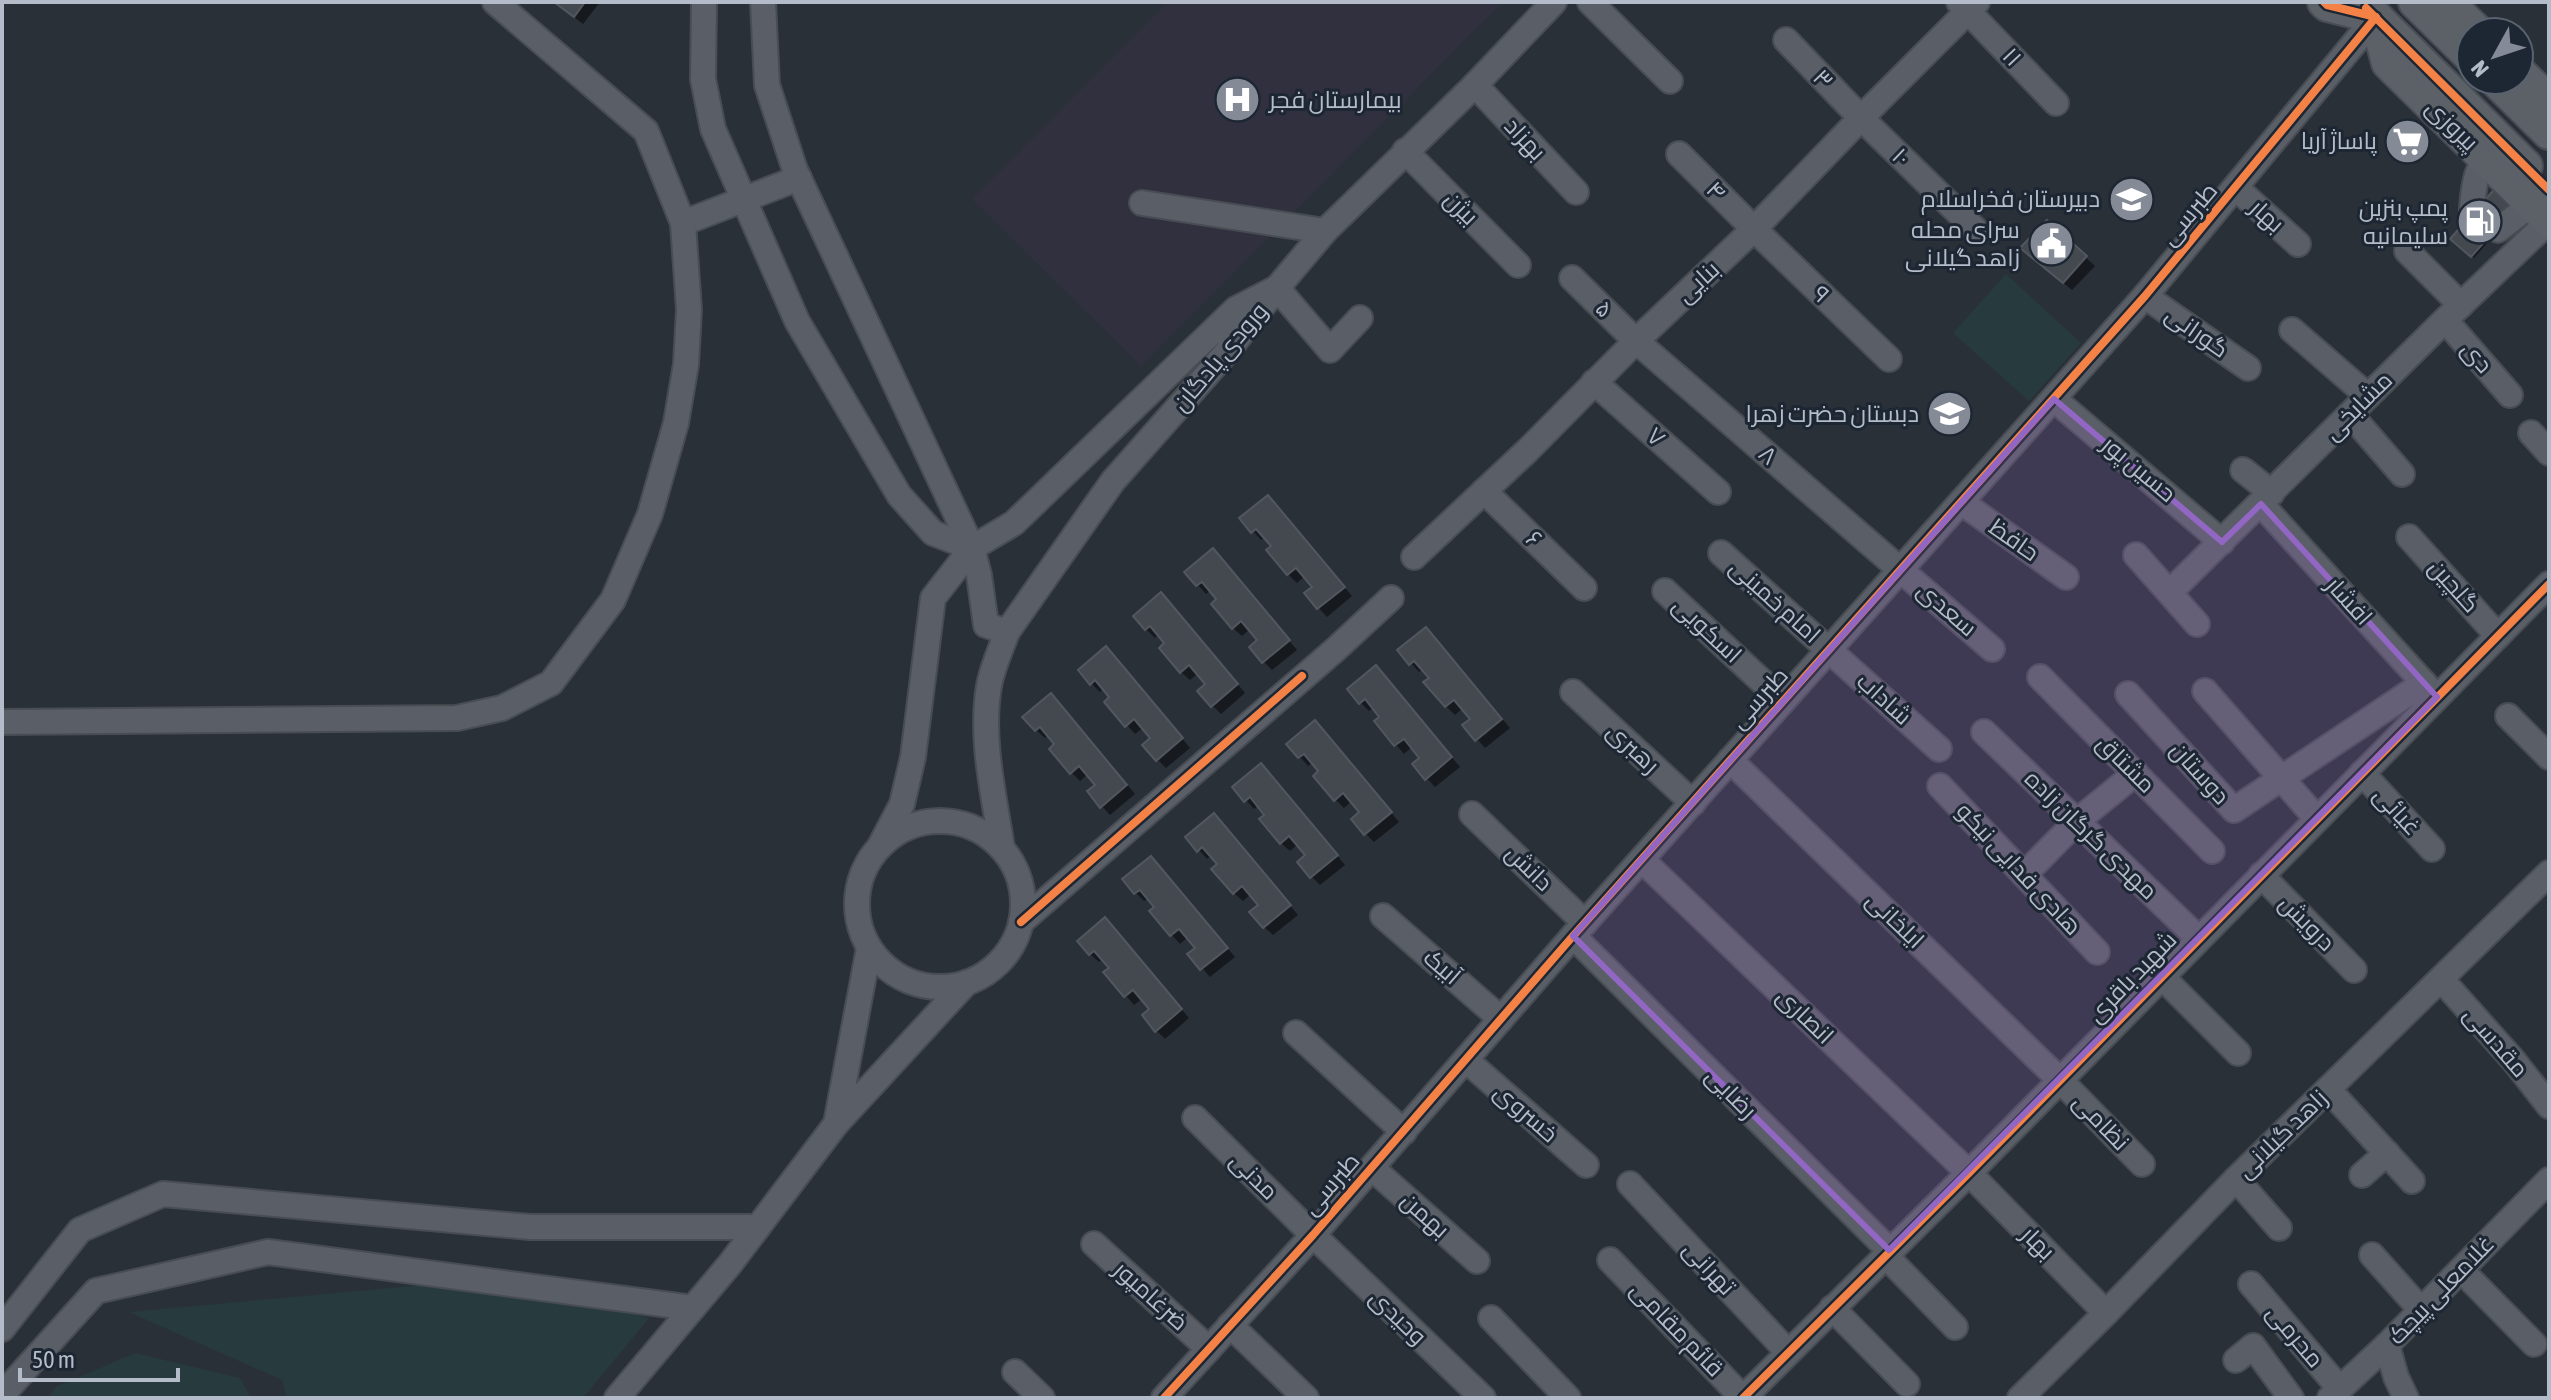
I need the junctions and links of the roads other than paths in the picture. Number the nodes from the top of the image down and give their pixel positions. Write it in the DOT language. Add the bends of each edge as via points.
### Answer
graph roads {
  1 [pos="495,2"];
  2 [pos="704,2"];
  3 [pos="763,2"];
  4 [pos="1554,2"];
  5 [pos="1590,2"];
  6 [pos="2324,2"];
  7 [pos="2415,2"];
  8 [pos="2447,2"];
  9 [pos="1968,5"];
  10 [pos="2368,10"];
  11 [pos="2461,16"];
  12 [pos="1786,40"];
  13 [pos="2455,41"];
  14 [pos="1670,81"];
  15 [pos="1475,85"];
  16 [pos="2511,96"];
  17 [pos="2056,103"];
  18 [pos="1861,118"];
  19 [pos="2549,133"];
  20 [pos="2493,149"];
  21 [pos="1405,151"];
  22 [pos="1679,154"];
  23 [pos="799,178"];
  24 [pos="2236,188"];
  25 [pos="1576,192"];
  26 [pos="743,200"];
  27 [pos="1142,203"];
  28 [pos="2545,209"];
  29 [pos="683,223"];
  30 [pos="1754,229"];
  31 [pos="1975,229"];
  32 [pos="1325,231"];
  33 [pos="2298,244"];
  34 [pos="2407,251"];
  35 [pos="1518,265"];
  36 [pos="1572,278"];
  37 [pos="1277,288"];
  38 [pos="2145,296"];
  39 [pos="2453,313"];
  40 [pos="1360,318"];
  41 [pos="2292,330"];
  42 [pos="1636,341"];
  43 [pos="1889,359"];
  44 [pos="2248,368"];
  45 [pos="1594,382"];
  46 [pos="2510,395"];
  47 [pos="2368,396"];
  48 [pos="2054,399"];
  49 [pos="2350,414"];
  50 [pos="2531,433"];
  51 [pos="2549,453"];
  52 [pos="2243,470"];
  53 [pos="2402,474"];
  54 [pos="1484,491"];
  55 [pos="1718,492"];
  56 [pos="2266,498"];
  57 [pos="1961,502"];
  58 [pos="2409,537"];
  59 [pos="2222,542"];
  60 [pos="972,548"];
  61 [pos="1721,553"];
  62 [pos="2136,555"];
  63 [pos="1414,557"];
  64 [pos="1901,569"];
  65 [pos="2066,577"];
  66 [pos="1584,588"];
  67 [pos="2547,589"];
  68 [pos="1665,591"];
  69 [pos="2170,592"];
  70 [pos="1391,598"];
  71 [pos="2197,624"];
  72 [pos="1007,632"];
  73 [pos="2498,636"];
  74 [pos="1992,649"];
  75 [pos="1829,650"];
  76 [pos="2040,677"];
  77 [pos="2431,690"];
  78 [pos="2205,691"];
  79 [pos="1573,692"];
  80 [pos="2128,694"];
  81 [pos="1783,701"];
  82 [pos="2508,716"];
  83 [pos="2,722"];
  84 [pos="1984,732"];
  85 [pos="2544,741"];
  86 [pos="1939,749"];
  87 [pos="1730,760"];
  88 [pos="2136,773"];
  89 [pos="2362,773"];
  90 [pos="2280,778"];
  91 [pos="1940,786"];
  92 [pos="1693,803"];
  93 [pos="1472,814"];
  94 [pos="2317,819"];
  95 [pos="2077,821"];
  96 [pos="880,846"];
  97 [pos="1002,848"];
  98 [pos="2432,849"];
  99 [pos="2212,851"];
  100 [pos="1642,860"];
  101 [pos="2024,875"];
  102 [pos="2261,875"];
  103 [pos="2545,885"];
  104 [pos="1383,916"];
  105 [pos="1021,922"];
  106 [pos="1579,930"];
  107 [pos="2198,938"];
  108 [pos="869,948"];
  109 [pos="2097,952"];
  110 [pos="2354,970"];
  111 [pos="2161,976"];
  112 [pos="2441,979"];
  113 [pos="966,983"];
  114 [pos="1501,1019"];
  115 [pos="1296,1033"];
  116 [pos="2238,1053"];
  117 [pos="1467,1061"];
  118 [pos="2060,1080"];
  119 [pos="2328,1089"];
  120 [pos="2549,1106"];
  121 [pos="1195,1118"];
  122 [pos="836,1124"];
  123 [pos="1404,1132"];
  124 [pos="2387,1153"];
  125 [pos="2142,1164"];
  126 [pos="1586,1165"];
  127 [pos="1372,1168"];
  128 [pos="1969,1173"];
  129 [pos="2362,1175"];
  130 [pos="2236,1179"];
  131 [pos="2412,1181"];
  132 [pos="1630,1184"];
  133 [pos="2548,1184"];
  134 [pos="758,1227"];
  135 [pos="2279,1228"];
  136 [pos="1313,1235"];
  137 [pos="1094,1244"];
  138 [pos="1887,1252"];
  139 [pos="2372,1255"];
  140 [pos="1610,1260"];
  141 [pos="1477,1261"];
  142 [pos="2461,1270"];
  143 [pos="2251,1284"];
  144 [pos="693,1308"];
  145 [pos="1832,1308"];
  146 [pos="2422,1311"];
  147 [pos="2106,1313"];
  148 [pos="1491,1318"];
  149 [pos="1230,1325"];
  150 [pos="1955,1327"];
  151 [pos="2,1329"];
  152 [pos="2534,1344"];
  153 [pos="2387,1345"];
  154 [pos="1209,1349"];
  155 [pos="1788,1352"];
  156 [pos="2236,1360"];
  157 [pos="1015,1372"];
  158 [pos="1907,1384"];
  159 [pos="2335,1393"];
  160 [pos="2,1395"];
  161 [pos="617,1398"];
  162 [pos="1042,1398"];
  163 [pos="1164,1398"];
  164 [pos="1306,1398"];
  165 [pos="1483,1398"];
  166 [pos="1568,1398"];
  167 [pos="1743,1398"];
  168 [pos="2020,1398"];
  169 [pos="2291,1398"];
  170 [pos="2406,1398"];
  1 -- 29 [label="street" via="646,131"];
  2 -- 26 [label="street" via="703,79 713,129"];
  3 -- 23 [label="street" via="767,85"];
  4 -- 15 [label="street"];
  5 -- 14 [label="street"];
  6 -- 10 [label="main road"];
  7 -- 13 [label="main road"];
  8 -- 11 [label="main road"];
  9 -- 17 [label="street, ۱۱"];
  9 -- 18 [label="street, بنایی"];
  10 -- 20 [label="main road, پیروزی"];
  10 -- 24 [label="street, طبرسی"];
  12 -- 18 [label="street, ۳"];
  15 -- 21 [label="street"];
  15 -- 25 [label="street, بهزاد"];
  16 -- 19 [label="main road"];
  18 -- 30 [label="street, بنایی"];
  18 -- 31 [label="street, ۱۰"];
  20 -- 28 [label="main road, پیروزی"];
  20 -- 28 [label="street" via="2474,181 2472,209 2498,230"];
  21 -- 32 [label="street"];
  21 -- 35 [label="street, بیژن"];
  22 -- 30 [label="street, ۴"];
  23 -- 26 [label="street"];
  23 -- 60 [label="street"];
  24 -- 33 [label="street, بهار"];
  24 -- 38 [label="street, طبرسی"];
  26 -- 29 [label="street"];
  26 -- 60 [label="street" via="797,321 899,495 933,533"];
  27 -- 32 [label="street"];
  28 -- 39 [label="street, مشایخی"];
  29 -- 83 [label="street" via="689,310 686,364 676,423 650,514 613,600 551,683 502,708 457,718"];
  30 -- 42 [label="street, بنایی"];
  30 -- 43 [label="street, ۹"];
  32 -- 37 [label="street"];
  34 -- 39 [label="street, دی"];
  36 -- 42 [label="street, ۵"];
  37 -- 40 [label="street" via="1330,350"];
  37 -- 60 [label="street, ورودی پادگان" via="1236,309 1014,523"];
  37 -- 72 [label="street, ورودی پادگان" via="1113,481"];
  38 -- 44 [label="street, گورانی"];
  38 -- 48 [label="street, طبرسی"];
  39 -- 46 [label="street, دی"];
  39 -- 47 [label="street, مشایخی"];
  41 -- 47 [label="street"];
  42 -- 45 [label="street, بنایی"];
  42 -- 64 [label="street, ۸"];
  45 -- 54 [label="street, بنایی"];
  45 -- 55 [label="street, ۷"];
  47 -- 49 [label="street, مشایخی"];
  48 -- 57 [label="street, طبرسی"];
  48 -- 59 [label="street, حسین پور"];
  49 -- 53 [label="street"];
  49 -- 56 [label="street, مشایخی"];
  50 -- 51 [label="street"];
  52 -- 56 [label="street, افشار"];
  54 -- 63 [label="street, بنایی"];
  54 -- 66 [label="street, ۶"];
  56 -- 59 [label="street, مشایخی"];
  56 -- 77 [label="street, افشار"];
  57 -- 64 [label="street, طبرسی"];
  57 -- 65 [label="street, حافظ"];
  58 -- 73 [label="street, گلچین"];
  59 -- 69 [label="street, مشایخی"];
  60 -- 72 [label="street" via="986,625"];
  60 -- 96 [label="street" via="933,598 913,757 902,804"];
  61 -- 75 [label="street, امام خمینی"];
  62 -- 69 [label="street"];
  64 -- 74 [label="street, سعدی"];
  64 -- 75 [label="street, طبرسی"];
  67 -- 73 [label="street, شهید باقری"];
  68 -- 81 [label="street, اسکویی"];
  69 -- 71 [label="street"];
  70 -- 105 [label="street"];
  72 -- 97 [label="street, ورودی پادگان" via="989,685 987,726"];
  73 -- 77 [label="street, شهید باقری"];
  75 -- 81 [label="street, طبرسی"];
  75 -- 86 [label="street, شاداب"];
  76 -- 88 [label="street, مشتاق"];
  77 -- 89 [label="street, شهید باقری"];
  77 -- 90 [label="street, دوستان"];
  78 -- 90 [label="street"];
  79 -- 92 [label="street, رهبری"];
  80 -- 90 [label="street, دوستان" via="2234,810"];
  81 -- 87 [label="street, طبرسی"];
  82 -- 85 [label="street"];
  84 -- 95 [label="street, مهدی گرگان زاده"];
  87 -- 92 [label="street, طبرسی"];
  87 -- 118 [label="street, ایلخانی"];
  88 -- 95 [label="street"];
  88 -- 99 [label="street, مشتاق"];
  89 -- 94 [label="street, شهید باقری"];
  89 -- 98 [label="street, غیائی"];
  90 -- 94 [label="street"];
  91 -- 101 [label="street, هادی فدایی نیکو"];
  92 -- 100 [label="street, طبرسی"];
  93 -- 106 [label="street, دانش"];
  94 -- 102 [label="street, شهید باقری"];
  95 -- 101 [label="street"];
  95 -- 107 [label="street, مهدی گرگان زاده"];
  96 -- 97 [label="street" via="927,821 955,822 980,831"];
  96 -- 108 [label="street" via="864,868 857,895 859,922"];
  97 -- 105 [label="street" via="1016,870 1023,896"];
  100 -- 106 [label="street, طبرسی"];
  100 -- 128 [label="street, انصاری"];
  101 -- 109 [label="street, هادی فدایی نیکو"];
  102 -- 107 [label="street, شهید باقری"];
  102 -- 110 [label="street, درویش"];
  103 -- 112 [label="street, زاهد گیلانی"];
  104 -- 114 [label="street, آبیک"];
  105 -- 113 [label="street" via="1010,949 991,970"];
  106 -- 114 [label="street, طبرسی"];
  106 -- 138 [label="street, رضایی"];
  107 -- 111 [label="street, شهید باقری"];
  108 -- 113 [label="street" via="887,968 911,982 938,987"];
  108 -- 122 [label="street"];
  111 -- 116 [label="street"];
  111 -- 118 [label="street, شهید باقری"];
  112 -- 119 [label="street, زاهد گیلانی"];
  112 -- 120 [label="street, مقدسی"];
  113 -- 122 [label="street"];
  114 -- 117 [label="street, طبرسی"];
  115 -- 123 [label="street"];
  117 -- 123 [label="street, طبرسی"];
  117 -- 126 [label="street, خسروی"];
  118 -- 125 [label="street, نظامی"];
  118 -- 128 [label="street, شهید باقری"];
  119 -- 124 [label="street"];
  119 -- 130 [label="street, زاهد گیلانی"];
  121 -- 136 [label="street, مدنی"];
  122 -- 134 [label="street"];
  123 -- 127 [label="street, طبرسی"];
  124 -- 129 [label="street"];
  124 -- 131 [label="street"];
  127 -- 136 [label="street, طبرسی"];
  127 -- 141 [label="street, بهمن"];
  128 -- 138 [label="street, شهید باقری"];
  128 -- 147 [label="street, بهار"];
  130 -- 135 [label="street"];
  130 -- 147 [label="street, زاهد گیلانی"];
  132 -- 155 [label="street, تهرانی"];
  133 -- 142 [label="street, غلامعلی پیچک"];
  134 -- 144 [label="street"];
  134 -- 151 [label="street" via="530,1227 163,1194 80,1230"];
  136 -- 149 [label="street, طبرسی"];
  136 -- 165 [label="street, وحیدی"];
  137 -- 154 [label="street, ضرغامپور"];
  138 -- 145 [label="street, شهید باقری"];
  138 -- 150 [label="street, رضایی"];
  139 -- 146 [label="street"];
  140 -- 167 [label="street, قائم مقامی"];
  142 -- 146 [label="street, غلامعلی پیچک"];
  142 -- 152 [label="street"];
  143 -- 159 [label="street, محرمی"];
  144 -- 160 [label="street" via="268,1252 96,1291"];
  144 -- 161 [label="street"];
  145 -- 155 [label="street, شهید باقری"];
  145 -- 158 [label="street"];
  146 -- 153 [label="street, غلامعلی پیچک"];
  147 -- 168 [label="street, زاهد گیلانی"];
  148 -- 166 [label="street"];
  149 -- 154 [label="street, طبرسی"];
  149 -- 164 [label="street"];
  153 -- 159 [label="street, غلامعلی پیچک"];
  153 -- 170 [label="street"];
  154 -- 163 [label="street, طبرسی"];
  155 -- 167 [label="street, شهید باقری"];
  156 -- 169 [label="street" via="2253,1346"];
  157 -- 162 [label="street"];
}
